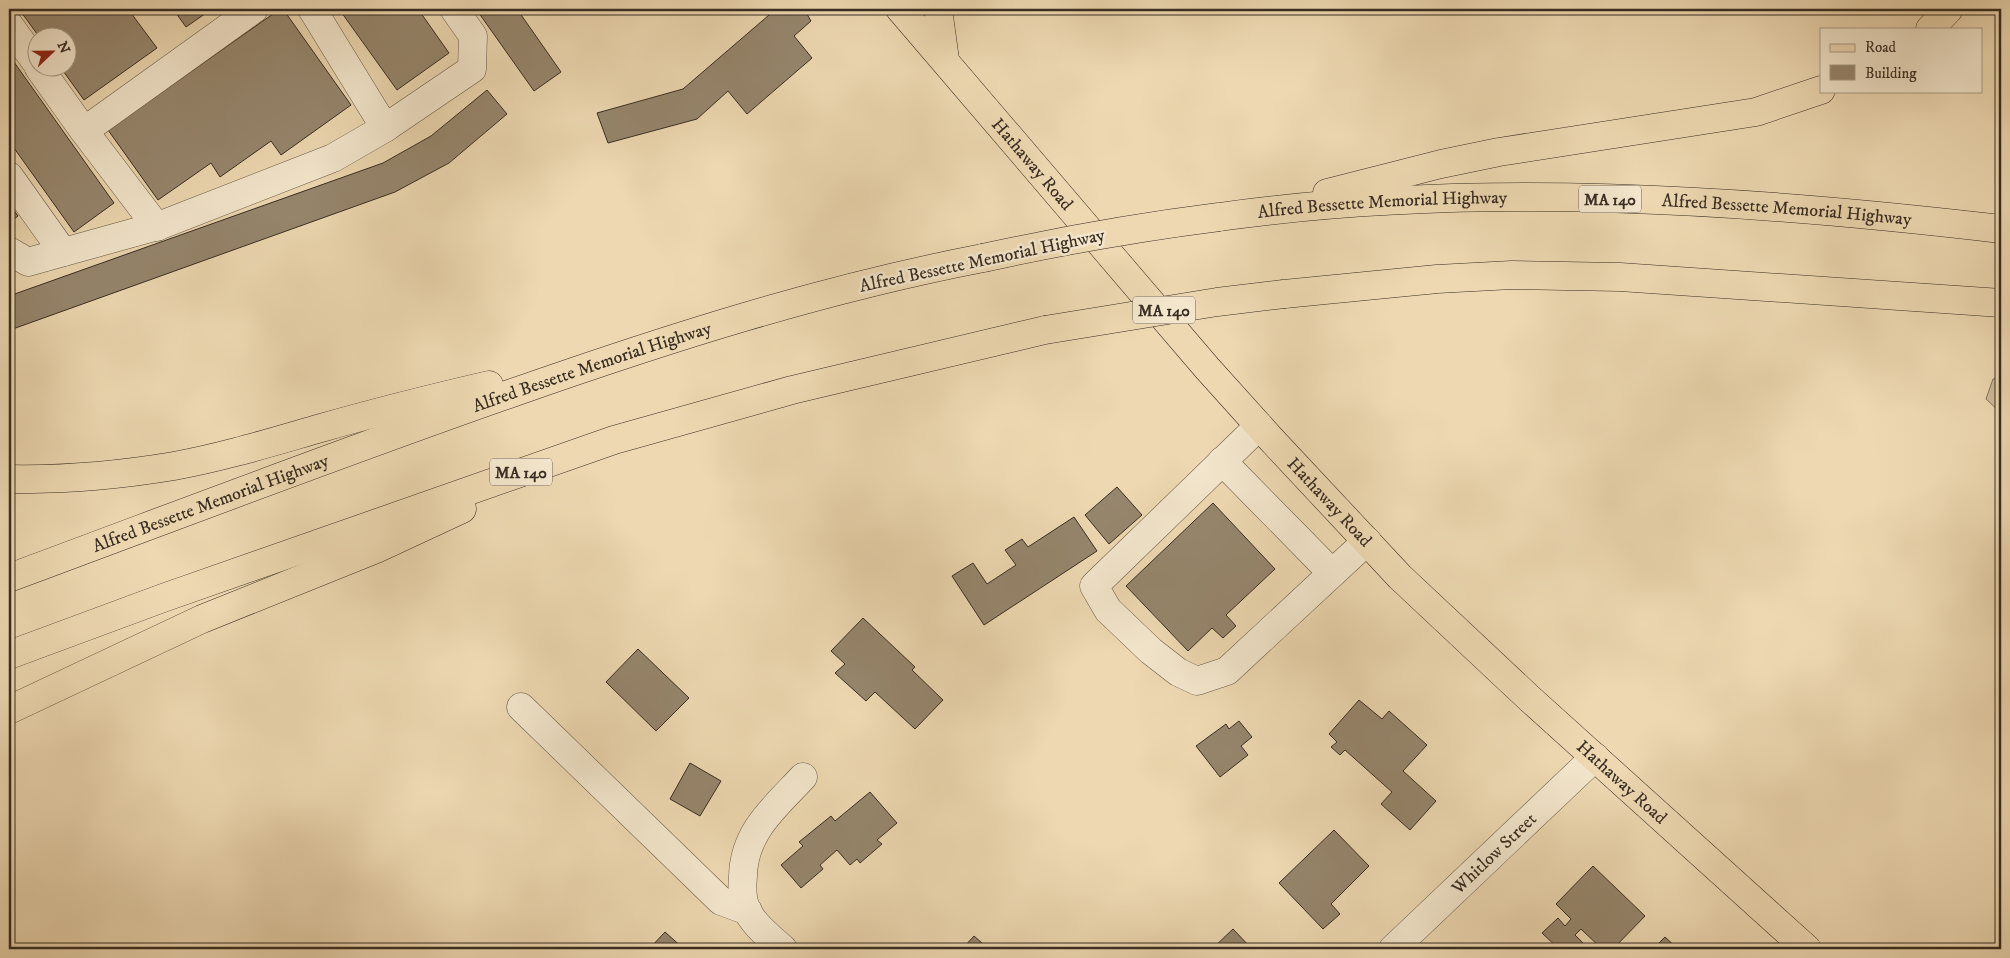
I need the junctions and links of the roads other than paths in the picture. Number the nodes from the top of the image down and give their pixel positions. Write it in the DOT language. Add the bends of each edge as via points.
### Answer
graph roads {
  1 [pos="254,9"];
  2 [pos="312,9"];
  3 [pos="454,9"];
  4 [pos="900,9"];
  5 [pos="938,9"];
  6 [pos="1949,9"];
  7 [pos="9,25"];
  8 [pos="1931,28"];
  9 [pos="28,52"];
  10 [pos="945,60"];
  11 [pos="46,78"];
  12 [pos="1820,90"];
  13 [pos="385,128"];
  14 [pos="84,131"];
  15 [pos="9,176"];
  16 [pos="1258,212"];
  17 [pos="157,227"];
  18 [pos="2001,228"];
  19 [pos="9,251"];
  20 [pos="63,252"];
  21 [pos="2001,303"];
  22 [pos="627,353"];
  23 [pos="1258,426"];
  24 [pos="593,448"];
  25 [pos="1222,461"];
  26 [pos="9,480"];
  27 [pos="1367,541"];
  28 [pos="1332,573"];
  29 [pos="9,578"];
  30 [pos="9,655"];
  31 [pos="521,707"];
  32 [pos="9,710"];
  33 [pos="1594,757"];
  34 [pos="803,777"];
  35 [pos="748,911"];
  36 [pos="783,949"];
  37 [pos="1392,949"];
  38 [pos="1807,949"];
  1 -- 14 [label="street"];
  2 -- 13 [label="street"];
  3 -- 13 [label="street" via="473,36 472,69"];
  4 -- 10 [label="main road, Hathaway Road"];
  5 -- 10 [label="main road"];
  6 -- 8 [label="main road"];
  7 -- 9 [label="street"];
  10 -- 23 [label="main road, Hathaway Road"];
  11 -- 14 [label="street"];
  12 -- 16 [label="main road" via="1756,112 1441,164"];
  13 -- 17 [label="street" via="333,158"];
  14 -- 17 [label="street"];
  15 -- 20 [label="street"];
  16 -- 18 [label="main road, Alfred Bessette Memorial Highway / MA 140" via="1461,198 1660,200 1841,212"];
  16 -- 22 [label="main road, Alfred Bessette Memorial Highway / MA 140, bridge" via="1059,242 879,280"];
  17 -- 20 [label="street"];
  19 -- 20 [label="street" via="28,262"];
  21 -- 24 [label="main road, MA 140, bridge" via="1620,277 1512,275 1284,294 1045,330 947,351 703,414"];
  22 -- 26 [label="main road" via="389,409 247,450 175,466 108,475"];
  22 -- 29 [label="main road, Alfred Bessette Memorial Highway / MA 140" via="375,442"];
  23 -- 25 [label="street"];
  23 -- 27 [label="main road, Hathaway Road"];
  24 -- 30 [label="main road, MA 140" via="162,598"];
  24 -- 32 [label="main road" via="376,549 202,619"];
  25 -- 28 [label="street"];
  25 -- 28 [label="street" via="1094,586 1108,610 1151,651 1178,672 1197,681 1227,671"];
  27 -- 28 [label="street"];
  27 -- 33 [label="main road, Hathaway Road" via="1456,631"];
  31 -- 35 [label="street" via="720,901"];
  33 -- 37 [label="street, Whitlow Street"];
  33 -- 38 [label="main road, Hathaway Road"];
  34 -- 35 [label="street" via="761,823 746,848 742,888"];
  35 -- 36 [label="street" via="756,924"];
}
